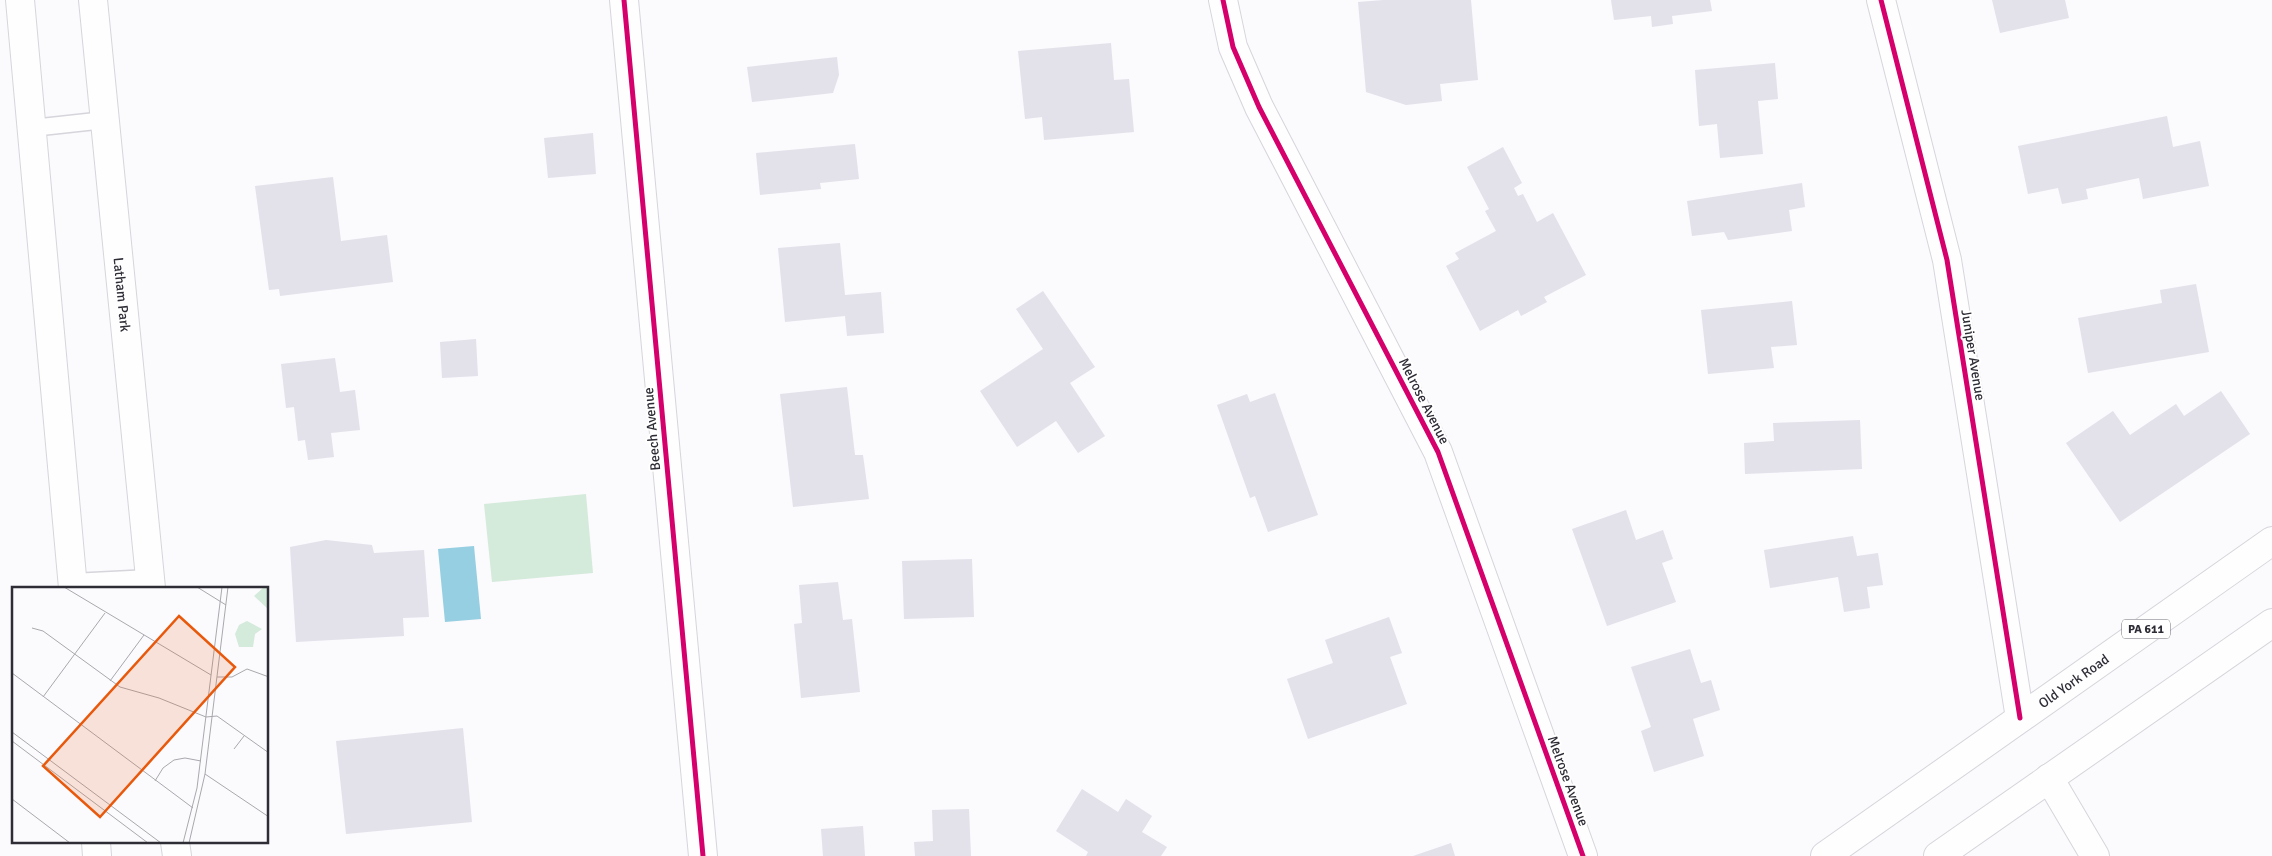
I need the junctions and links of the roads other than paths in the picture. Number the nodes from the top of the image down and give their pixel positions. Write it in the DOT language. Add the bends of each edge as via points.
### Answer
graph roads {
  1 [pos="20,0"];
  2 [pos="93,0"];
  3 [pos="624,0"];
  4 [pos="1223,0"];
  5 [pos="1881,0"];
  6 [pos="105,120"];
  7 [pos="32,128"];
  8 [pos="2272,541"];
  9 [pos="150,583"];
  10 [pos="73,585"];
  11 [pos="2272,623"];
  12 [pos="2020,718"];
  13 [pos="2050,778"];
  14 [pos="703,856"];
  15 [pos="1583,856"];
  16 [pos="1825,856"];
  17 [pos="1938,856"];
  18 [pos="2095,856"];
  1 -- 7 [label="main road"];
  2 -- 6 [label="main road, Latham Park"];
  3 -- 14 [label="main road, Beech Avenue"];
  4 -- 15 [label="main road, Melrose Avenue" via="1233,47 1259,107 1438,452"];
  5 -- 12 [label="main road, Juniper Avenue" via="1946,260"];
  6 -- 7 [label="lane"];
  6 -- 9 [label="main road, Latham Park"];
  7 -- 10 [label="main road"];
  8 -- 12 [label="main road, Old York Road / PA 611"];
  9 -- 10 [label="lane"];
  11 -- 13 [label="main road"];
  12 -- 16 [label="main road, Old York Road / PA 611"];
  13 -- 17 [label="main road"];
  13 -- 18 [label="main road"];
}
